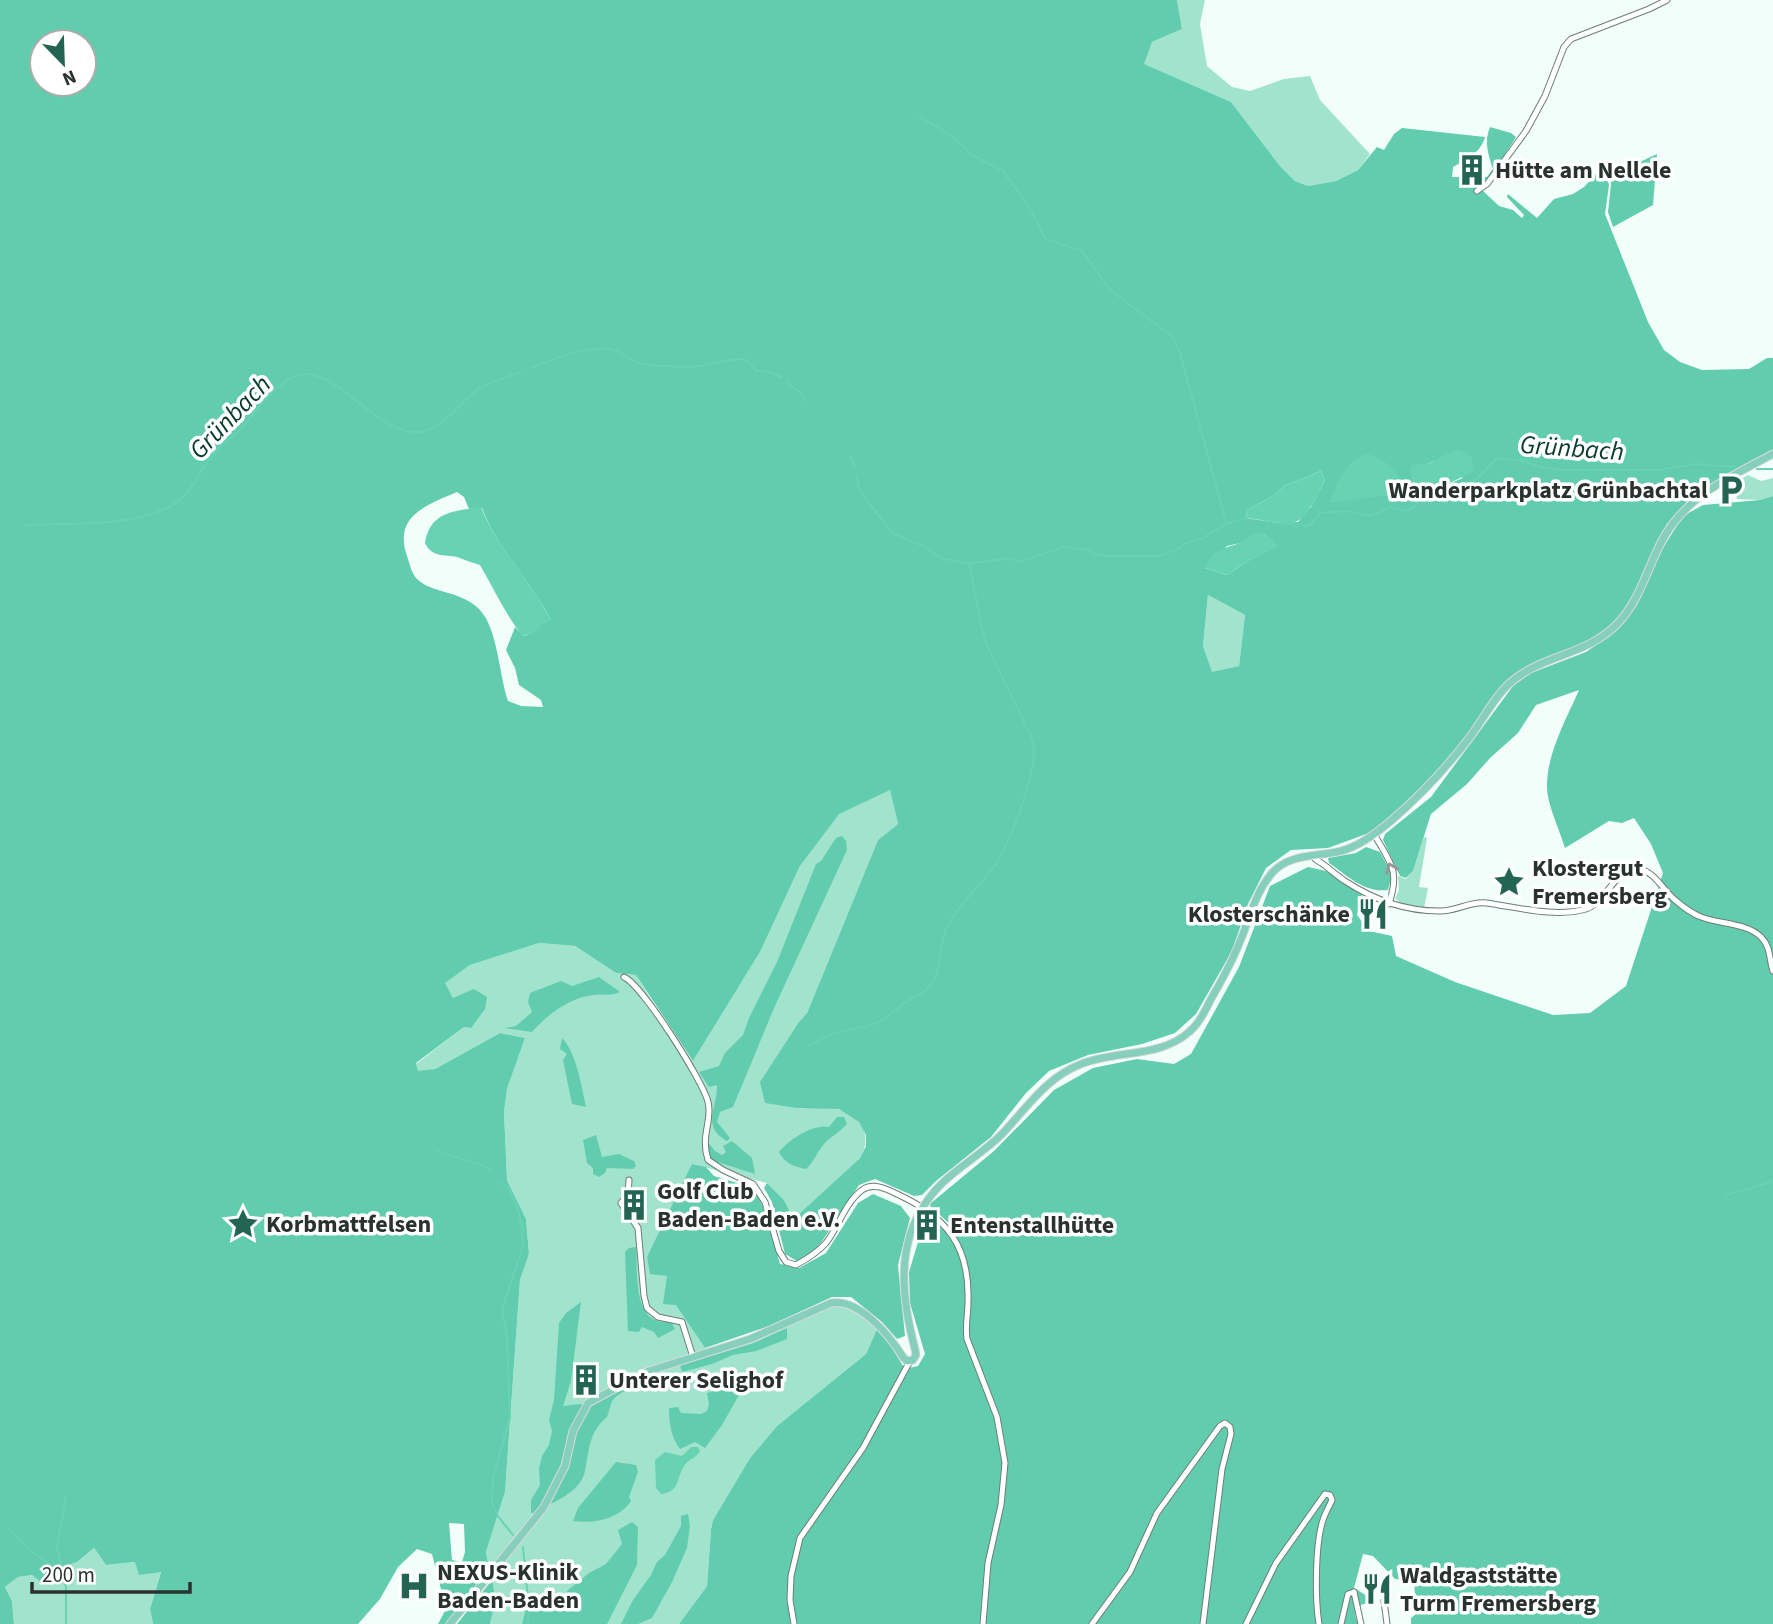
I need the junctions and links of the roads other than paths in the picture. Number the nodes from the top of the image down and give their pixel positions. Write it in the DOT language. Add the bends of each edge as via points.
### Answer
graph roads {
  1 [pos="1667,0"];
  2 [pos="1477,191"];
  3 [pos="1773,454"];
  4 [pos="1374,834"];
  5 [pos="1313,855"];
  6 [pos="1389,904"];
  7 [pos="1773,971"];
  8 [pos="624,977"];
  9 [pos="629,1180"];
  10 [pos="922,1208"];
  11 [pos="694,1357"];
  12 [pos="911,1361"];
  13 [pos="1384,1601"];
  14 [pos="450,1624"];
  15 [pos="794,1624"];
  16 [pos="983,1624"];
  17 [pos="1092,1624"];
  18 [pos="1203,1624"];
  19 [pos="1246,1624"];
  20 [pos="1319,1624"];
  21 [pos="1340,1624"];
  22 [pos="1361,1624"];
  23 [pos="1387,1624"];
  1 -- 2 [label="street" via="1571,39 1515,149 1483,190"];
  3 -- 4 [label="main road" via="1695,499 1664,537 1634,604 1618,623 1598,640 1529,670 1509,684 1438,776"];
  4 -- 5 [label="main road" via="1348,849"];
  6 -- 4 [label="street, one-way" via="1395,874"];
  5 -- 6 [label="street" via="1342,879"];
  5 -- 10 [label="main road" via="1279,866 1258,891 1224,976 1191,1031 1158,1049 1081,1064 1049,1082 1003,1133 934,1190"];
  6 -- 7 [label="street" via="1437,911 1478,902 1556,912 1582,910 1597,903 1623,875 1641,869 1699,917 1752,930 1770,952"];
  8 -- 10 [label="street" via="658,1016 701,1083 709,1105 704,1138 708,1160 753,1184 765,1202 786,1262 796,1265 827,1241 855,1196 866,1187 882,1187"];
  9 -- 11 [label="street" via="628,1195 621,1203 638,1228 648,1308 658,1317 682,1322"];
  10 -- 12 [label="main road" via="907,1250 903,1283 916,1355"];
  10 -- 16 [label="street" via="949,1230 960,1247 967,1272 967,1339 998,1417 1002,1441 1003,1490 988,1563"];
  11 -- 12 [label="main road" via="840,1301 884,1330"];
  11 -- 14 [label="main road" via="646,1372 589,1404 573,1431 565,1466 544,1507"];
  12 -- 15 [label="street" via="863,1448 800,1538 791,1576"];
  13 -- 23 [label="street"];
  17 -- 18 [label="street" via="1130,1572 1157,1513 1225,1423 1231,1434 1222,1469"];
  19 -- 20 [label="street" via="1276,1563 1325,1494 1332,1500 1318,1543"];
  21 -- 22 [label="street" via="1348,1594 1354,1592"];
}
